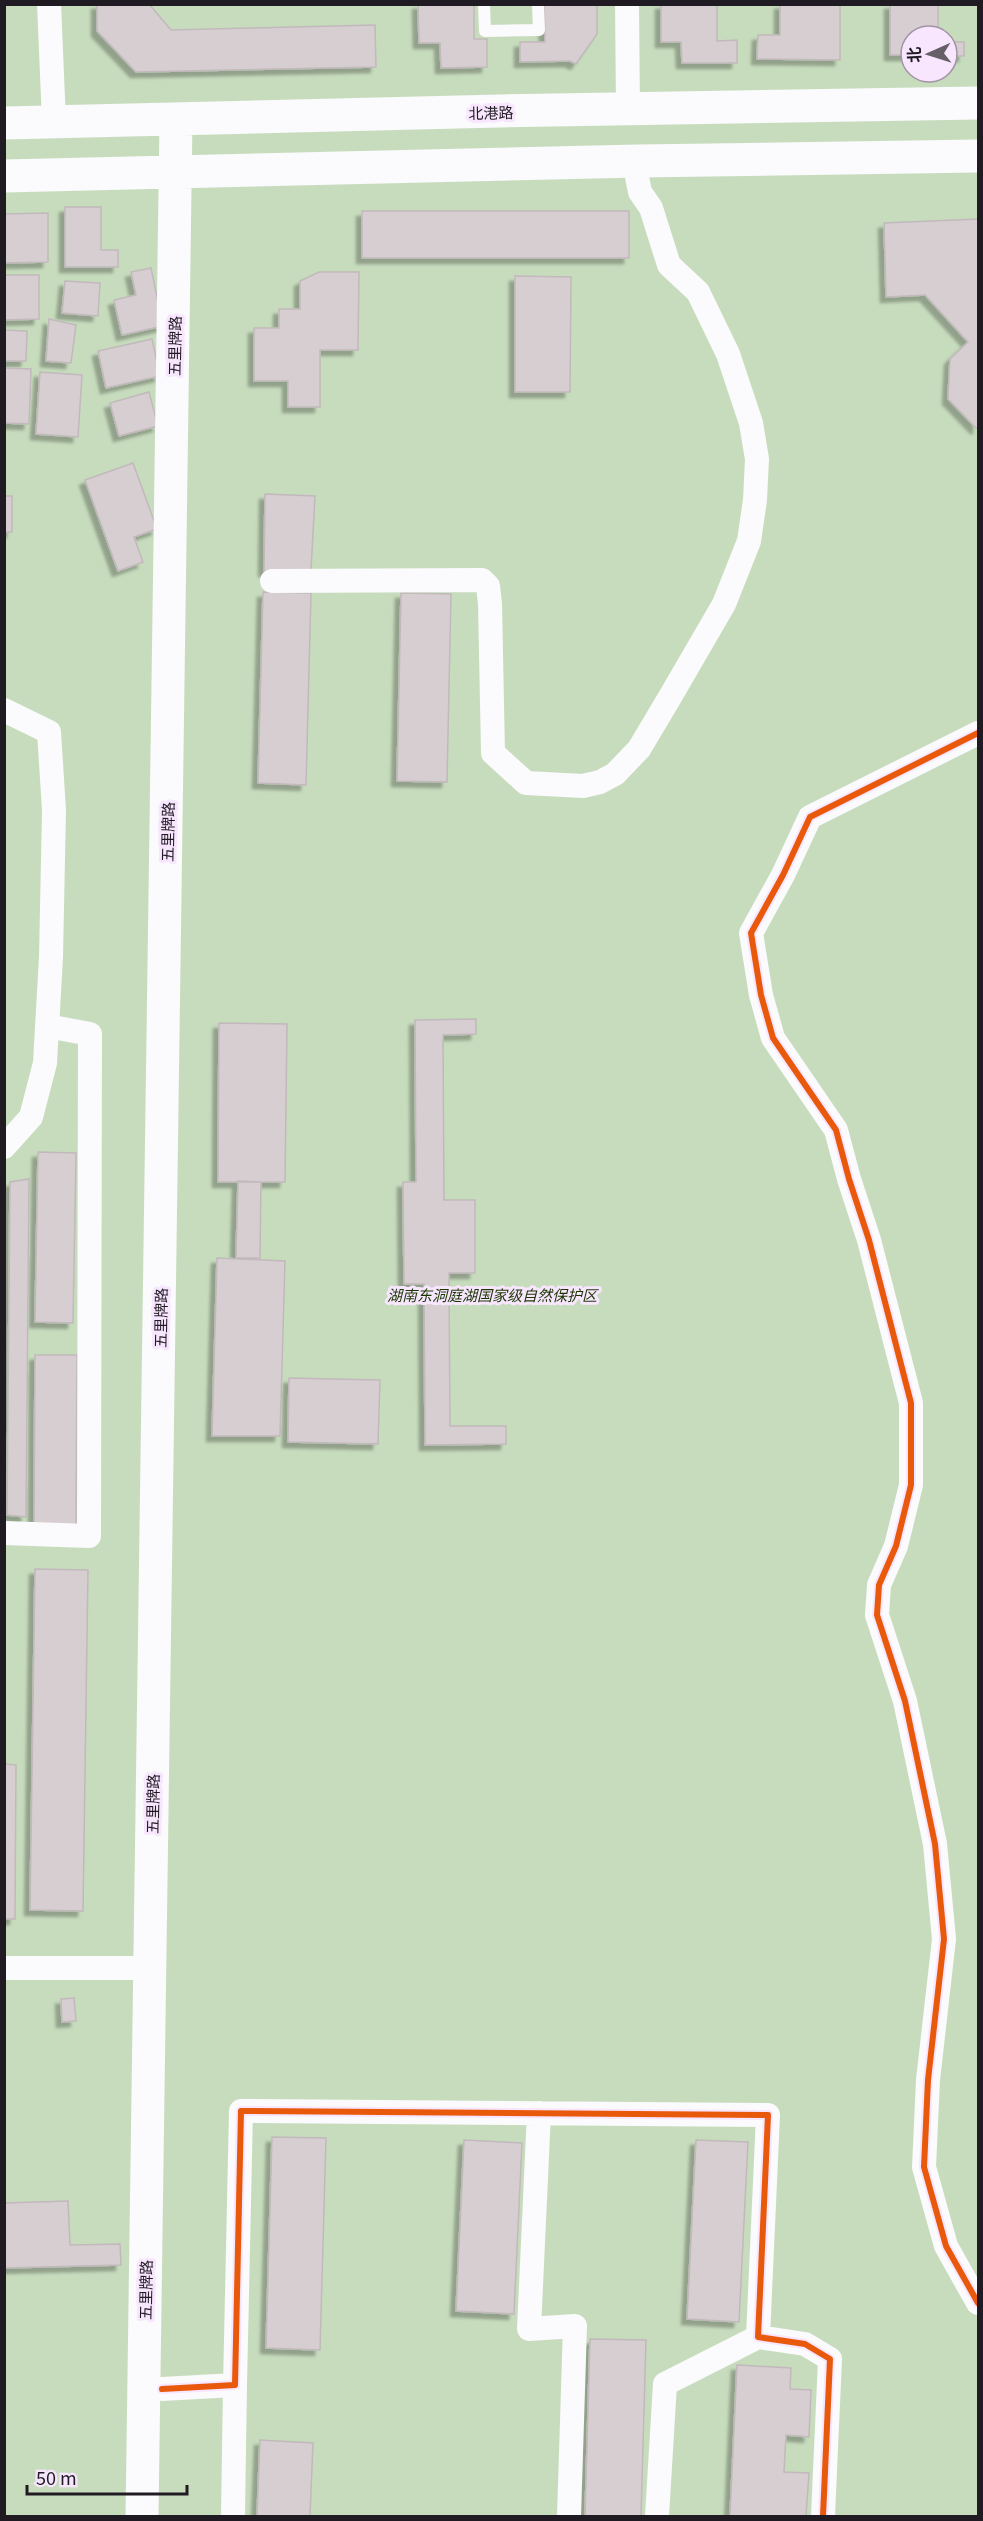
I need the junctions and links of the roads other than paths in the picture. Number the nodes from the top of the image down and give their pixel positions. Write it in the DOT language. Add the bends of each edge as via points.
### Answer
graph roads {
  1 [pos="49,4"];
  2 [pos="484,4"];
  3 [pos="538,4"];
  4 [pos="627,4"];
  5 [pos="978,103"];
  6 [pos="628,109"];
  7 [pos="185,120"];
  8 [pos="54,122"];
  9 [pos="4,123"];
  10 [pos="978,156"];
  11 [pos="638,161"];
  12 [pos="185,172"];
  13 [pos="4,176"];
  14 [pos="272,581"];
  15 [pos="4,710"];
  16 [pos="978,733"];
  17 [pos="46,1026"];
  18 [pos="4,1147"];
  19 [pos="4,1533"];
  20 [pos="4,1968"];
  21 [pos="150,1968"];
  22 [pos="539,2113"];
  23 [pos="978,2303"];
  24 [pos="758,2337"];
  25 [pos="235,2385"];
  26 [pos="162,2389"];
  27 [pos="142,2517"];
  28 [pos="160,2517"];
  29 [pos="233,2517"];
  30 [pos="569,2517"];
  31 [pos="657,2517"];
  32 [pos="823,2517"];
  1 -- 8 [label="street"];
  2 -- 3 [label="lane" via="485,31 539,30"];
  4 -- 6 [label="street"];
  5 -- 6 [label="main road, 北港路"];
  6 -- 7 [label="main road, 北港路"];
  7 -- 8 [label="main road, 北港路"];
  7 -- 12 [label="main road, 五里牌路"];
  8 -- 9 [label="main road, 北港路"];
  10 -- 11 [label="main road"];
  11 -- 12 [label="main road"];
  11 -- 14 [label="street" via="640,192 651,208 669,265 698,292 728,354 751,423 757,459 749,541 724,604 639,749 615,774 582,786 526,783 493,753 490,604 488,586 482,580"];
  12 -- 13 [label="main road"];
  12 -- 21 [label="main road, 五里牌路"];
  12 -- 26 [label="main road, 五里牌路"];
  15 -- 17 [label="street" via="49,732 54,810"];
  16 -- 23 [label="street" via="810,817 751,933 773,1038 836,1130 911,1403 911,1485 896,1546 879,1585 877,1615 904,1701 933,1833 944,1939 928,2080 924,2168 946,2246"];
  17 -- 18 [label="street" via="45,1063 31,1117"];
  17 -- 19 [label="street" via="90,1034 89,1536"];
  20 -- 21 [label="street"];
  21 -- 27 [label="main road, 五里牌路"];
  22 -- 24 [label="street" via="768,2115"];
  22 -- 25 [label="street" via="241,2111"];
  22 -- 30 [label="street" via="529,2329 575,2326"];
  24 -- 31 [label="street" via="665,2384"];
  24 -- 32 [label="street" via="805,2344 830,2359"];
  25 -- 26 [label="street"];
  25 -- 29 [label="street"];
  26 -- 28 [label="main road, 五里牌路"];
}
